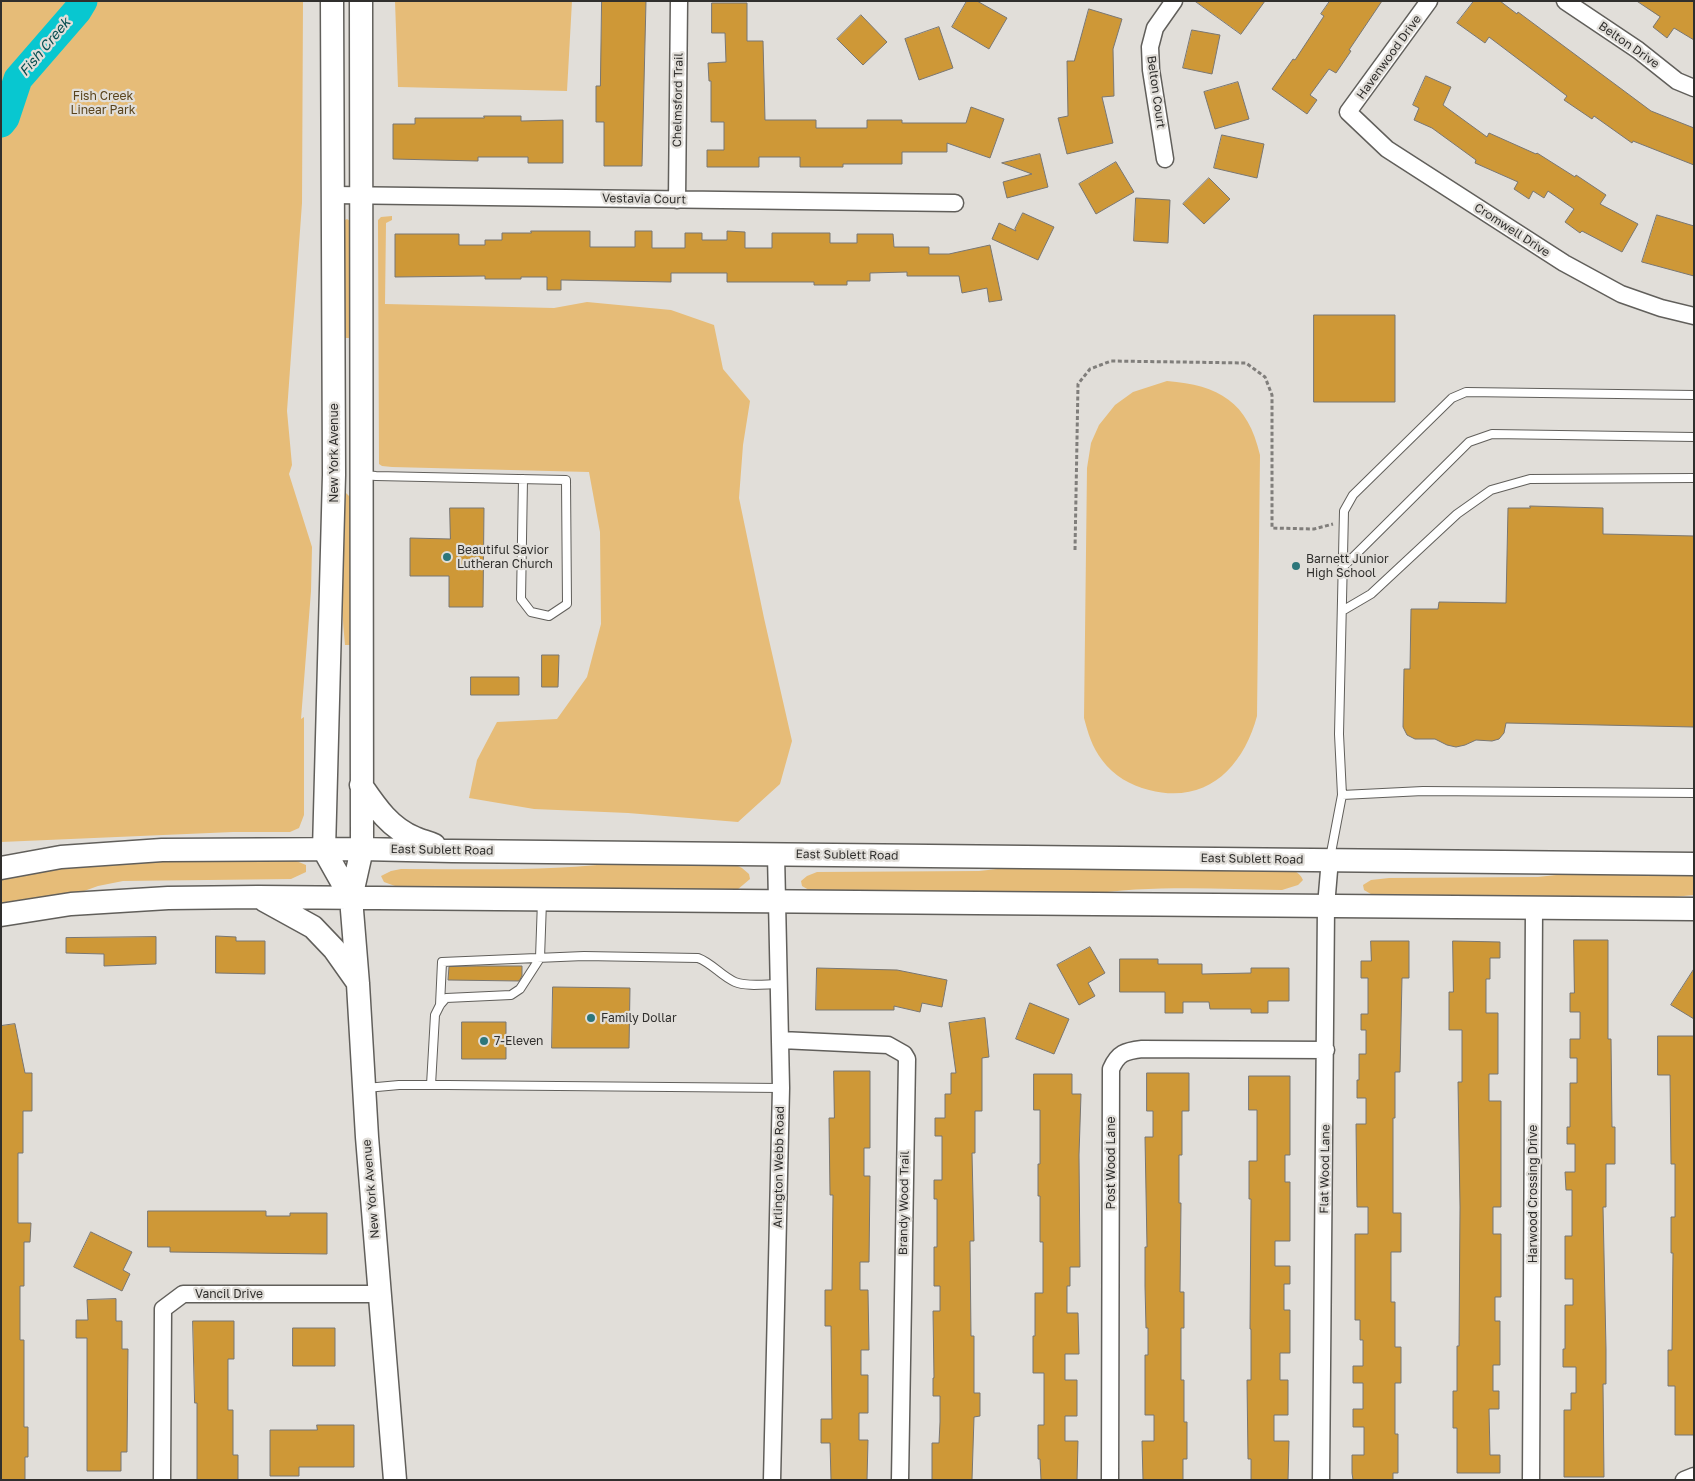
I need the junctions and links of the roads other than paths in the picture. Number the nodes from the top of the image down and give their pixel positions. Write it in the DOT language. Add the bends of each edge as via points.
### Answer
graph roads {
  1 [pos="332,1"];
  2 [pos="361,1"];
  3 [pos="680,1"];
  4 [pos="1174,1"];
  5 [pos="1429,1"];
  6 [pos="1565,1"];
  7 [pos="1694,88"];
  8 [pos="1348,112"];
  9 [pos="1165,159"];
  10 [pos="333,195"];
  11 [pos="361,196"];
  12 [pos="677,200"];
  13 [pos="955,203"];
  14 [pos="1694,316"];
  15 [pos="1694,395"];
  16 [pos="1694,437"];
  17 [pos="334,475"];
  18 [pos="361,475"];
  19 [pos="1694,478"];
  20 [pos="523,479"];
  21 [pos="1342,568"];
  22 [pos="1342,611"];
  23 [pos="361,785"];
  24 [pos="1694,793"];
  25 [pos="1342,795"];
  26 [pos="362,849"];
  27 [pos="324,850"];
  28 [pos="452,851"];
  29 [pos="776,854"];
  30 [pos="1330,859"];
  31 [pos="1694,864"];
  32 [pos="1,868"];
  33 [pos="258,897"];
  34 [pos="350,898"];
  35 [pos="542,900"];
  36 [pos="777,902"];
  37 [pos="1326,906"];
  38 [pos="1534,908"];
  39 [pos="1694,909"];
  40 [pos="1,915"];
  41 [pos="540,958"];
  42 [pos="358,984"];
  43 [pos="779,984"];
  44 [pos="440,1004"];
  45 [pos="781,1040"];
  46 [pos="1326,1050"];
  47 [pos="431,1085"];
  48 [pos="364,1088"];
  49 [pos="781,1088"];
  50 [pos="380,1294"];
  51 [pos="1694,1476"];
  52 [pos="162,1480"];
  53 [pos="395,1480"];
  54 [pos="772,1480"];
  55 [pos="900,1480"];
  56 [pos="1110,1480"];
  57 [pos="1322,1480"];
  58 [pos="1532,1480"];
  59 [pos="1684,1480"];
  1 -- 10 [label="main road, New York Avenue"];
  2 -- 11 [label="main road, New York Avenue"];
  3 -- 12 [label="street, Chelmsford Trail"];
  4 -- 9 [label="street, Belton Court" via="1156,28 1150,47"];
  5 -- 8 [label="street, Havenwood Drive"];
  6 -- 7 [label="street, Belton Drive" via="1677,80"];
  8 -- 14 [label="street, Cromwell Drive" via="1387,149 1564,263 1621,294"];
  10 -- 11 [label="street, Vestavia Court"];
  10 -- 17 [label="main road, New York Avenue"];
  11 -- 12 [label="street, Vestavia Court"];
  11 -- 18 [label="main road, New York Avenue"];
  12 -- 13 [label="street, Vestavia Court"];
  15 -- 21 [label="lane" via="1466,392 1452,398 1353,495 1344,511"];
  16 -- 21 [label="lane" via="1492,434 1469,442"];
  17 -- 18 [label="main road"];
  17 -- 27 [label="main road, New York Avenue"];
  18 -- 20 [label="lane"];
  18 -- 23 [label="main road, New York Avenue"];
  19 -- 22 [label="lane" via="1530,479 1492,490 1457,514 1371,594"];
  20 -- 20 [label="lane" via="566,480 568,604 549,616 532,612 521,599"];
  21 -- 22 [label="lane"];
  22 -- 25 [label="lane" via="1339,734"];
  23 -- 26 [label="main road, New York Avenue"];
  23 -- 28 [label="main road" via="386,819 401,831"];
  24 -- 25 [label="lane" via="1423,791"];
  25 -- 30 [label="lane"];
  26 -- 27 [label="main road, East Sublett Road"];
  26 -- 28 [label="main road, East Sublett Road"];
  26 -- 34 [label="main road, New York Avenue"];
  27 -- 32 [label="main road, East Sublett Road" via="162,850 61,858"];
  27 -- 34 [label="main road, New York Avenue"];
  28 -- 29 [label="main road, East Sublett Road"];
  29 -- 30 [label="main road, East Sublett Road"];
  29 -- 36 [label="street, Arlington Webb Road"];
  30 -- 31 [label="main road, East Sublett Road"];
  30 -- 37 [label="street, Flat Wood Lane"];
  33 -- 34 [label="main road"];
  33 -- 40 [label="main road" via="71,904"];
  33 -- 42 [label="main road" via="313,927 330,944"];
  34 -- 35 [label="main road"];
  34 -- 42 [label="main road, New York Avenue"];
  35 -- 36 [label="main road"];
  35 -- 41 [label="lane"];
  36 -- 37 [label="main road"];
  36 -- 43 [label="street, Arlington Webb Road"];
  37 -- 38 [label="main road"];
  37 -- 46 [label="street, Flat Wood Lane"];
  38 -- 39 [label="main road"];
  38 -- 58 [label="street, Harwood Crossing Drive"];
  41 -- 43 [label="lane" via="698,958 736,982"];
  41 -- 44 [label="lane" via="520,989 511,995 446,998"];
  41 -- 44 [label="lane" via="442,962"];
  42 -- 48 [label="main road, New York Avenue"];
  43 -- 45 [label="street, Arlington Webb Road"];
  44 -- 47 [label="lane" via="435,1015"];
  45 -- 49 [label="street, Arlington Webb Road"];
  45 -- 55 [label="street, Brandy Wood Trail" via="888,1046 904,1054 907,1060"];
  46 -- 56 [label="street, Post Wood Lane" via="1142,1049 1121,1054 1115,1060 1111,1070"];
  46 -- 57 [label="street, Flat Wood Lane"];
  47 -- 48 [label="lane"];
  47 -- 49 [label="lane"];
  48 -- 50 [label="main road, New York Avenue"];
  49 -- 54 [label="street, Arlington Webb Road"];
  50 -- 52 [label="street, Vancil Drive" via="183,1294 163,1309"];
  50 -- 53 [label="main road, New York Avenue"];
  51 -- 59 [label="street"];
}
